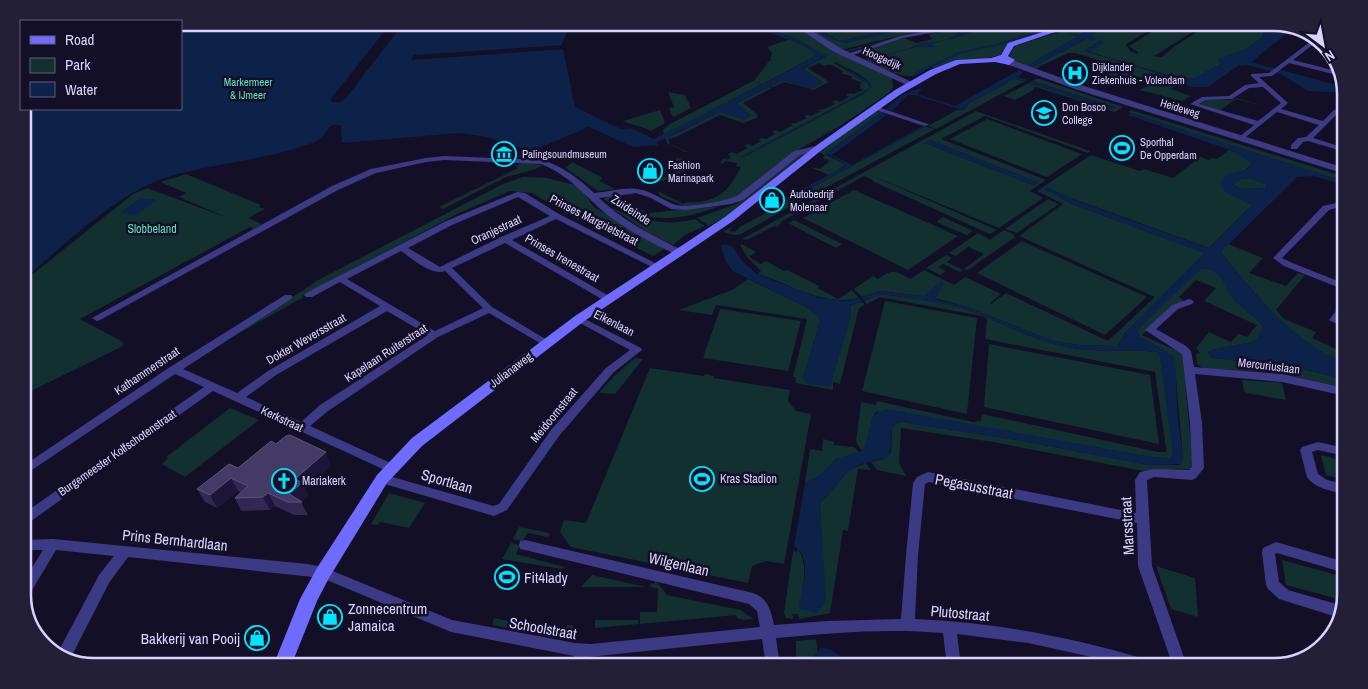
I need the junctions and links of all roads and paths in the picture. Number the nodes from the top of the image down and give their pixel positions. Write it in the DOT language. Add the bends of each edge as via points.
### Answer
graph roads {
  1 [pos="807,31"];
  2 [pos="935,31"];
  3 [pos="1054,31"];
  4 [pos="1310,44"];
  5 [pos="846,55"];
  6 [pos="1006,59"];
  7 [pos="1288,61"];
  8 [pos="1332,72"];
  9 [pos="912,84"];
  10 [pos="1264,84"];
  11 [pos="874,108"];
  12 [pos="1276,110"];
  13 [pos="1337,111"];
  14 [pos="1259,124"];
  15 [pos="1324,124"];
  16 [pos="926,125"];
  17 [pos="1241,138"];
  18 [pos="1308,139"];
  19 [pos="820,147"];
  20 [pos="1294,147"];
  21 [pos="1337,148"];
  22 [pos="1337,168"];
  23 [pos="561,179"];
  24 [pos="576,180"];
  25 [pos="592,196"];
  26 [pos="1337,207"];
  27 [pos="556,216"];
  28 [pos="504,239"];
  29 [pos="401,247"];
  30 [pos="679,252"];
  31 [pos="657,266"];
  32 [pos="447,268"];
  33 [pos="341,279"];
  34 [pos="1337,284"];
  35 [pos="309,295"];
  36 [pos="288,297"];
  37 [pos="608,299"];
  38 [pos="1189,302"];
  39 [pos="388,306"];
  40 [pos="489,309"];
  41 [pos="97,318"];
  42 [pos="579,319"];
  43 [pos="435,336"];
  44 [pos="548,343"];
  45 [pos="637,350"];
  46 [pos="174,369"];
  47 [pos="1189,370"];
  48 [pos="211,387"];
  49 [pos="1337,390"];
  50 [pos="238,398"];
  51 [pos="301,428"];
  52 [pos="1337,450"];
  53 [pos="31,467"];
  54 [pos="391,468"];
  55 [pos="382,479"];
  56 [pos="1337,487"];
  57 [pos="503,507"];
  58 [pos="31,514"];
  59 [pos="1142,519"];
  60 [pos="53,544"];
  61 [pos="31,545"];
  62 [pos="526,545"];
  63 [pos="125,551"];
  64 [pos="1337,564"];
  65 [pos="329,575"];
  66 [pos="31,580"];
  67 [pos="1335,610"];
  68 [pos="908,625"];
  69 [pos="949,628"];
  70 [pos="769,633"];
  71 [pos="66,651"];
  72 [pos="582,651"];
  73 [pos="285,658"];
  74 [pos="581,658"];
  75 [pos="773,658"];
  76 [pos="953,658"];
  77 [pos="1114,658"];
  78 [pos="1177,658"];
  1 -- 5 [label="street, Hoogedijk"];
  2 -- 5 [label="street" via="902,37"];
  3 -- 6 [label="main road" via="1011,45"];
  4 -- 7 [label="street"];
  5 -- 9 [label="street, Hoogedijk"];
  6 -- 9 [label="main road, Julianaweg" via="1000,62 959,62"];
  6 -- 17 [label="street, Heideweg" via="1078,87"];
  7 -- 8 [label="street"];
  7 -- 10 [label="street" via="1268,75 1253,75"];
  9 -- 11 [label="main road, Julianaweg"];
  10 -- 12 [label="street" via="1285,102"];
  10 -- 14 [label="street" via="1247,86 1230,98 1200,99 1193,104"];
  11 -- 16 [label="street"];
  11 -- 19 [label="main road, Julianaweg"];
  12 -- 14 [label="street"];
  12 -- 15 [label="street"];
  13 -- 15 [label="street"];
  14 -- 17 [label="street"];
  15 -- 18 [label="street"];
  17 -- 22 [label="street, Heideweg"];
  18 -- 20 [label="street" via="1301,140"];
  18 -- 21 [label="street"];
  19 -- 25 [label="street" via="797,153 731,202 674,207 636,190"];
  19 -- 30 [label="main road, Julianaweg" via="742,210"];
  23 -- 24 [label="street"];
  24 -- 25 [label="street, Zuideinde"];
  24 -- 41 [label="street, Zuideinde" via="553,166 530,161 438,159 374,171 335,188"];
  25 -- 30 [label="street, Zuideinde" via="609,212"];
  26 -- 34 [label="street" via="1326,208 1277,258"];
  27 -- 28 [label="street, Oranjestraat"];
  27 -- 29 [label="street, Prinses Margrietstraat" via="515,194"];
  27 -- 31 [label="street, Prinses Margrietstraat"];
  28 -- 32 [label="street, Oranjestraat"];
  28 -- 37 [label="street, Prinses Irenestraat"];
  29 -- 32 [label="street" via="435,269"];
  29 -- 33 [label="street"];
  30 -- 31 [label="main road, Julianaweg"];
  31 -- 37 [label="main road, Julianaweg"];
  32 -- 40 [label="street"];
  33 -- 35 [label="street"];
  33 -- 39 [label="street"];
  36 -- 46 [label="street, Kathammerstraat"];
  37 -- 42 [label="main road, Julianaweg"];
  38 -- 47 [label="street" via="1175,307 1150,330 1187,352"];
  39 -- 43 [label="street"];
  39 -- 50 [label="street, Dokter Weversstraat" via="272,373"];
  40 -- 43 [label="street, Kapelaan Ruiterstraat"];
  40 -- 44 [label="street"];
  42 -- 44 [label="main road, Julianaweg"];
  42 -- 45 [label="street, Eikenlaan"];
  43 -- 51 [label="street, Kapelaan Ruiterstraat" via="324,408"];
  44 -- 54 [label="main road, Julianaweg" via="417,442"];
  45 -- 57 [label="street, Meidoornstraat" via="610,370 554,433"];
  46 -- 48 [label="street, Kerkstraat"];
  46 -- 53 [label="street, Kathammerstraat"];
  47 -- 49 [label="street, Mercuriuslaan" via="1282,378"];
  47 -- 59 [label="street, Marsstraat" via="1198,468 1192,475 1144,475 1141,480"];
  48 -- 50 [label="street, Kerkstraat"];
  48 -- 58 [label="street, Burgemeester Kolfschotenstraat"];
  50 -- 51 [label="street, Kerkstraat"];
  51 -- 54 [label="street, Kerkstraat"];
  52 -- 56 [label="street" via="1318,446 1306,450 1313,477"];
  54 -- 55 [label="main road, Julianaweg"];
  55 -- 57 [label="street, Sportlaan" via="494,511"];
  55 -- 65 [label="main road, Julianaweg"];
  59 -- 68 [label="street, Pegasusstraat" via="924,478 919,484 917,501"];
  59 -- 78 [label="street, Marsstraat" via="1145,566"];
  60 -- 61 [label="street, Prins Bernhardlaan"];
  60 -- 63 [label="street, Prins Bernhardlaan"];
  60 -- 66 [label="street"];
  62 -- 70 [label="street, Wilgenlaan" via="753,599 763,608"];
  63 -- 65 [label="street, Prins Bernhardlaan" via="303,569"];
  63 -- 71 [label="street" via="104,579"];
  64 -- 67 [label="street" via="1276,547 1268,552 1273,585 1284,595"];
  65 -- 72 [label="street, Schoolstraat" via="451,626"];
  65 -- 73 [label="main road, Julianaweg" via="309,599"];
  68 -- 69 [label="street, Plutostraat"];
  68 -- 70 [label="street, Plutostraat"];
  69 -- 76 [label="street"];
  69 -- 77 [label="street, Plutostraat" via="1013,635"];
  70 -- 72 [label="street, Schoolstraat"];
  70 -- 75 [label="street, Wilgenlaan"];
  72 -- 74 [label="street"];
}
